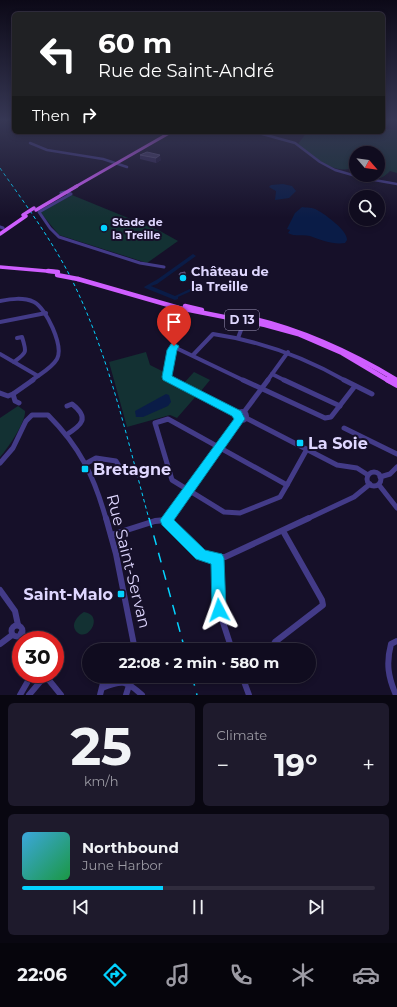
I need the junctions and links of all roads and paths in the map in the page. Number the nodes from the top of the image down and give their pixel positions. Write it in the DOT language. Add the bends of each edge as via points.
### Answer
graph roads {
  1 [pos="64,152"];
  2 [pos="137,152"];
  3 [pos="307,152"];
  4 [pos="117,164"];
  5 [pos="127,167"];
  6 [pos="109,168"];
  7 [pos="397,184"];
  8 [pos="61,192"];
  9 [pos="67,192"];
  10 [pos="35,209"];
  11 [pos="24,216"];
  12 [pos="1,228"];
  13 [pos="0,234"];
  14 [pos="164,267"];
  15 [pos="0,269"];
  16 [pos="79,278"];
  17 [pos="0,301"];
  18 [pos="46,314"];
  19 [pos="0,322"];
  20 [pos="241,330"];
  21 [pos="17,338"];
  22 [pos="238,338"];
  23 [pos="288,352"];
  24 [pos="0,354"];
  25 [pos="192,355"];
  26 [pos="14,362"];
  27 [pos="272,374"];
  28 [pos="38,376"];
  29 [pos="397,380"];
  30 [pos="397,385"];
  31 [pos="355,386"];
  32 [pos="262,388"];
  33 [pos="0,393"];
  34 [pos="13,394"];
  35 [pos="372,394"];
  36 [pos="19,403"];
  37 [pos="67,406"];
  38 [pos="340,406"];
  39 [pos="244,412"];
  40 [pos="239,416"];
  41 [pos="246,418"];
  42 [pos="344,428"];
  43 [pos="66,435"];
  44 [pos="219,447"];
  45 [pos="307,449"];
  46 [pos="397,454"];
  47 [pos="0,463"];
  48 [pos="85,464"];
  49 [pos="119,466"];
  50 [pos="397,467"];
  51 [pos="368,475"];
  52 [pos="380,477"];
  53 [pos="370,484"];
  54 [pos="287,485"];
  55 [pos="379,485"];
  56 [pos="188,490"];
  57 [pos="397,508"];
  58 [pos="166,520"];
  59 [pos="283,531"];
  60 [pos="111,535"];
  61 [pos="217,558"];
  62 [pos="0,590"];
  63 [pos="18,625"];
  64 [pos="12,631"];
  65 [pos="21,631"];
  66 [pos="12,635"];
  67 [pos="397,641"];
  68 [pos="134,643"];
  69 [pos="230,643"];
  70 [pos="274,643"];
  71 [pos="0,644"];
  72 [pos="27,683"];
  73 [pos="38,683"];
  74 [pos="51,683"];
  75 [pos="115,683"];
  76 [pos="130,683"];
  77 [pos="133,683"];
  78 [pos="245,683"];
  79 [pos="101,692"];
  80 [pos="20,695"];
  81 [pos="28,695"];
  82 [pos="61,695"];
  83 [pos="126,695"];
  84 [pos="142,695"];
  85 [pos="249,695"];
  86 [pos="396,695"];
  1 -- 4 [label="street" via="90,156"];
  2 -- 4 [label="main road"];
  3 -- 7 [label="street" via="335,170"];
  4 -- 5 [label="street"];
  4 -- 6 [label="main road"];
  6 -- 8 [label="main road"];
  6 -- 9 [label="main road"];
  8 -- 9 [label="street"];
  8 -- 10 [label="main road"];
  9 -- 10 [label="main road"];
  9 -- 14 [label="street" via="71,194 39,212 59,237 140,263"];
  10 -- 11 [label="main road, bridge"];
  11 -- 12 [label="main road"];
  11 -- 13 [label="main road"];
  15 -- 16 [label="main road, D 13, bridge"];
  16 -- 29 [label="main road, D 13" via="185,306 296,330 345,349"];
  16 -- 30 [label="main road, D 13" via="188,311 265,325 298,334 342,353"];
  17 -- 18 [label="street" via="18,299 32,302 41,306"];
  18 -- 19 [label="street"];
  18 -- 28 [label="street" via="59,353 56,361"];
  20 -- 22 [label="street"];
  21 -- 26 [label="street" via="22,337 26,350"];
  22 -- 23 [label="street"];
  22 -- 25 [label="street" via="213,334"];
  23 -- 27 [label="street"];
  23 -- 31 [label="street"];
  24 -- 26 [label="street"];
  25 -- 32 [label="street"];
  25 -- 40 [label="street" via="174,346 167,377"];
  26 -- 28 [label="street"];
  27 -- 32 [label="street"];
  27 -- 38 [label="street"];
  28 -- 34 [label="street"];
  31 -- 35 [label="street"];
  31 -- 38 [label="street"];
  32 -- 38 [label="street" via="324,418 331,417"];
  32 -- 39 [label="street"];
  33 -- 34 [label="street" via="8,396"];
  34 -- 36 [label="street"];
  37 -- 43 [label="street" via="72,404 81,411 83,418 80,426"];
  39 -- 40 [label="street" via="240,412"];
  39 -- 41 [label="street"];
  40 -- 41 [label="street"];
  40 -- 44 [label="street"];
  41 -- 45 [label="street"];
  42 -- 46 [label="street"];
  43 -- 47 [label="street, Rue Saint-Servan" via="48,415 32,415 26,421 13,448"];
  43 -- 48 [label="street, Rue Saint-Servan"];
  44 -- 54 [label="street"];
  44 -- 56 [label="street"];
  44 -- 56 [label="street" via="168,419 155,424 172,480"];
  45 -- 51 [label="street" via="337,465 356,468"];
  45 -- 54 [label="street"];
  48 -- 49 [label="street" via="96,458 116,461"];
  48 -- 60 [label="street, Rue Saint-Servan" via="97,488"];
  50 -- 52 [label="street" via="390,474"];
  51 -- 52 [label="street" via="374,473"];
  51 -- 53 [label="street"];
  52 -- 55 [label="street"];
  53 -- 55 [label="street"];
  53 -- 59 [label="street" via="354,497"];
  54 -- 56 [label="street" via="280,496 240,513 224,512"];
  55 -- 57 [label="street"];
  56 -- 58 [label="street"];
  58 -- 60 [label="street"];
  58 -- 61 [label="street" via="200,554"];
  59 -- 61 [label="street" via="225,557"];
  59 -- 70 [label="street" via="323,605"];
  60 -- 68 [label="street, Rue Saint-Servan"];
  61 -- 69 [label="street" via="219,610"];
  62 -- 63 [label="street" via="16,613"];
  63 -- 64 [label="street"];
  63 -- 65 [label="street" via="22,627"];
  66 -- 71 [label="street"];
  67 -- 86 [label="street" via="391,644 386,659 388,678"];
  72 -- 80 [label="street"];
  73 -- 81 [label="street"];
  74 -- 82 [label="street"];
  75 -- 79 [label="street"];
  76 -- 83 [label="street"];
  77 -- 84 [label="street"];
  78 -- 85 [label="street"];
}
